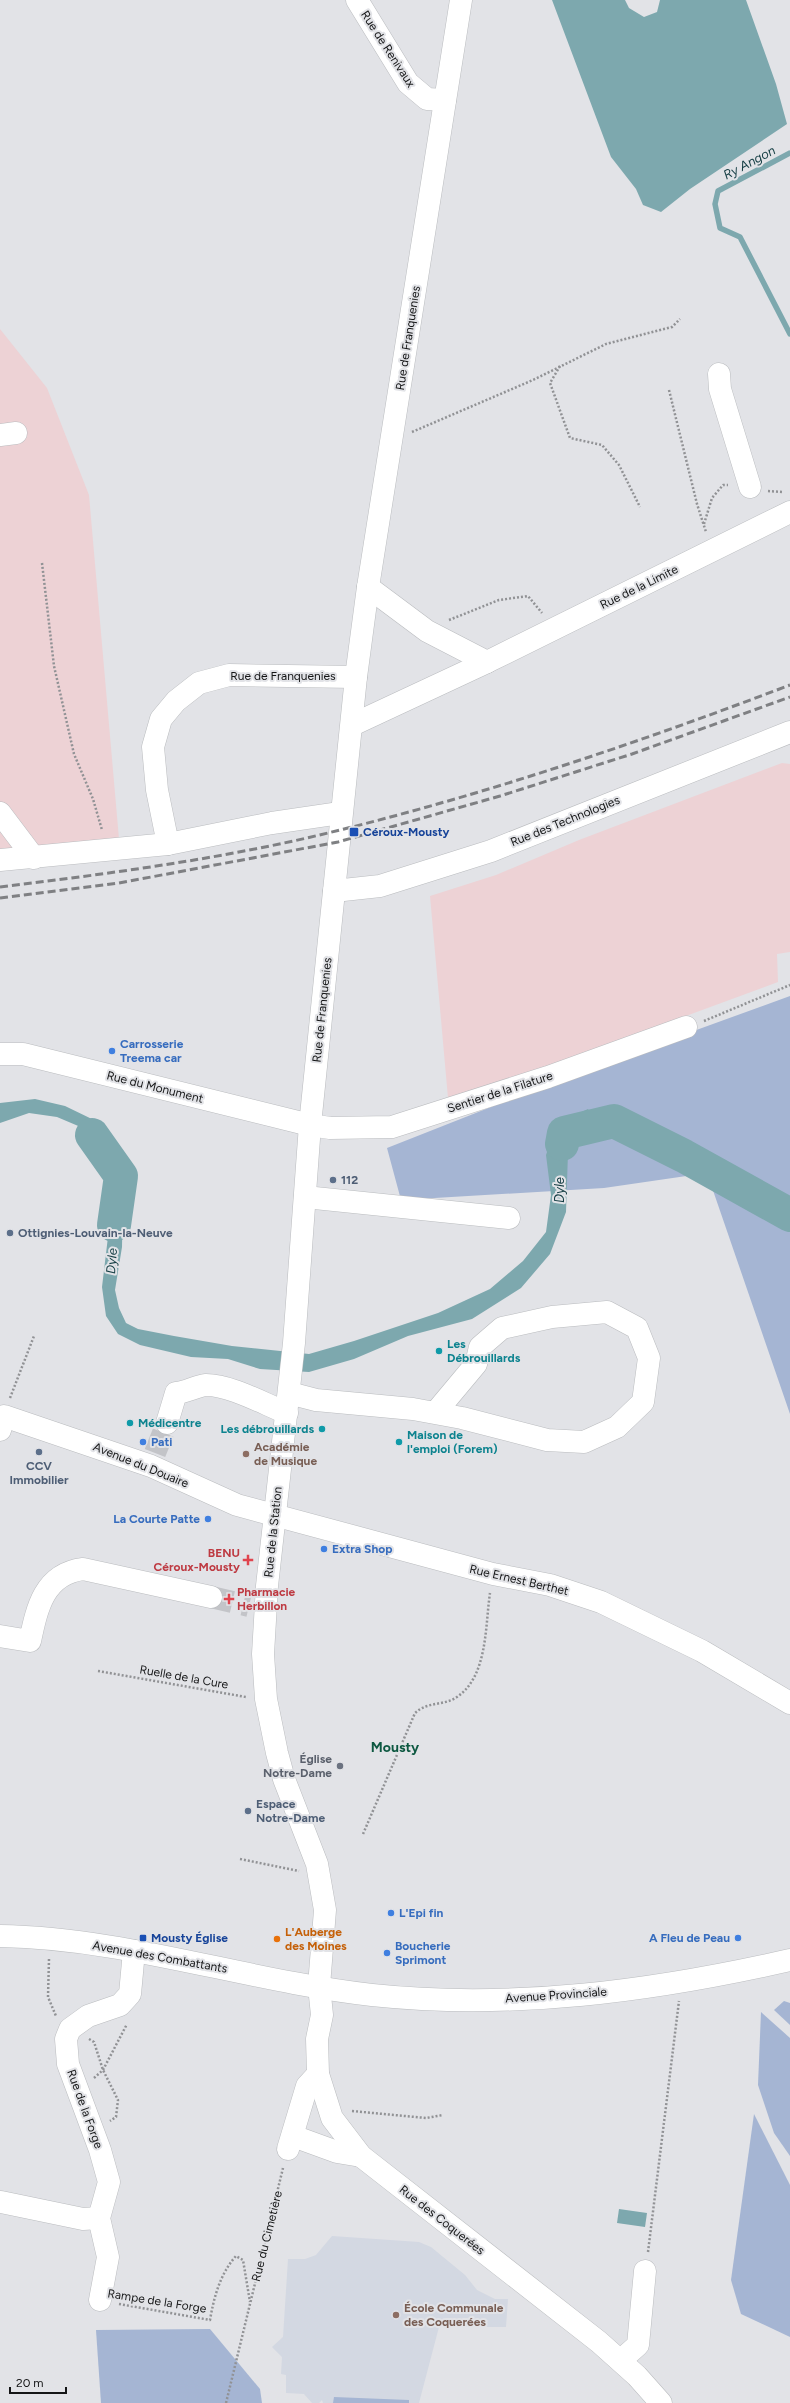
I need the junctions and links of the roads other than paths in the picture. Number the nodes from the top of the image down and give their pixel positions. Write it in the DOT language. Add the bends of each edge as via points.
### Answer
graph roads {
  1 [pos="357,0"];
  2 [pos="461,0"];
  3 [pos="445,100"];
  4 [pos="719,374"];
  5 [pos="750,487"];
  6 [pos="790,512"];
  7 [pos="368,587"];
  8 [pos="487,662"];
  9 [pos="356,677"];
  10 [pos="352,725"];
  11 [pos="790,732"];
  12 [pos="0,813"];
  13 [pos="340,813"];
  14 [pos="168,844"];
  15 [pos="34,858"];
  16 [pos="0,860"];
  17 [pos="334,891"];
  18 [pos="686,1027"];
  19 [pos="0,1054"];
  20 [pos="310,1125"];
  21 [pos="305,1197"];
  22 [pos="509,1218"];
  23 [pos="294,1343"];
  24 [pos="289,1396"];
  25 [pos="435,1413"];
  26 [pos="2,1423"];
  27 [pos="167,1423"];
  28 [pos="276,1515"];
  29 [pos="211,1597"];
  30 [pos="0,1636"];
  31 [pos="790,1703"];
  32 [pos="320,1875"];
  33 [pos="0,1936"];
  34 [pos="134,1951"];
  35 [pos="789,1962"];
  36 [pos="319,1986"];
  37 [pos="318,2074"];
  38 [pos="361,2156"];
  39 [pos="1,2202"];
  40 [pos="99,2218"];
  41 [pos="645,2271"];
  42 [pos="100,2300"];
  43 [pos="621,2360"];
  44 [pos="661,2403"];
  1 -- 3 [label="street, Rue de Renivaux" via="408,83 427,99"];
  2 -- 3 [label="street, Rue de Franquenies"];
  3 -- 7 [label="street, Rue de Franquenies"];
  4 -- 5 [label="street" via="720,389"];
  6 -- 8 [label="street, Rue de la Limite"];
  7 -- 8 [label="street" via="427,631"];
  7 -- 9 [label="street, Rue de Franquenies"];
  8 -- 10 [label="street, Rue de la Limite"];
  9 -- 10 [label="street, Rue de Franquenies"];
  9 -- 14 [label="street, Rue de Franquenies" via="229,675 199,683 176,701 161,719 153,747 157,790"];
  10 -- 13 [label="street, Rue de Franquenies"];
  11 -- 17 [label="street, Rue des Technologies" via="491,850 380,886"];
  12 -- 15 [label="street"];
  13 -- 14 [label="street" via="272,823"];
  13 -- 17 [label="street, Rue de Franquenies"];
  14 -- 15 [label="street"];
  15 -- 16 [label="street"];
  17 -- 20 [label="street, Rue de Franquenies"];
  18 -- 20 [label="street, Sentier de la Filature" via="548,1077 392,1126 330,1128"];
  19 -- 20 [label="street, Rue du Monument" via="23,1054"];
  20 -- 21 [label="street, Rue de Franquenies"];
  21 -- 22 [label="street"];
  21 -- 23 [label="street, Rue de Franquenies"];
  23 -- 24 [label="street, Rue de la Station"];
  24 -- 25 [label="street"];
  24 -- 27 [label="street" via="205,1385 176,1393"];
  24 -- 28 [label="street, Rue de la Station"];
  25 -- 25 [label="street" via="476,1364 480,1347 502,1328 552,1317 607,1312 637,1328 649,1358 643,1402 617,1427 584,1442 547,1440"];
  26 -- 28 [label="street, Avenue du Douaire" via="27,1422 153,1459 237,1505"];
  28 -- 31 [label="street, Rue Ernest Berthet" via="493,1574 550,1585 601,1602 702,1651"];
  28 -- 32 [label="street, Rue de la Station" via="257,1607 266,1699 284,1779"];
  29 -- 30 [label="street" via="83,1569 70,1571 56,1580 38,1606 30,1641"];
  32 -- 36 [label="street, Rue des Coquerées" via="325,1910"];
  33 -- 34 [label="street, Avenue des Combattants" via="40,1937"];
  34 -- 36 [label="street, Avenue des Combattants"];
  34 -- 40 [label="street, Rue de la Forge" via="130,1994 120,2005 88,2016 70,2029 66,2039 68,2064 100,2150 109,2182"];
  35 -- 36 [label="street, Avenue Provinciale" via="681,1982 570,1997 467,2001 373,1995"];
  36 -- 37 [label="street, Rue des Coquerées" via="322,2015 317,2039"];
  37 -- 38 [label="street, Rue des Coquerées" via="332,2118"];
  37 -- 38 [label="street" via="307,2086 290,2143"];
  38 -- 43 [label="street, Rue des Coquerées"];
  39 -- 40 [label="street" via="83,2219"];
  40 -- 42 [label="street, Rue de la Forge" via="108,2257"];
  41 -- 43 [label="street" via="638,2345"];
  43 -- 44 [label="street, Rue des Coquerées" via="630,2379"];
}
